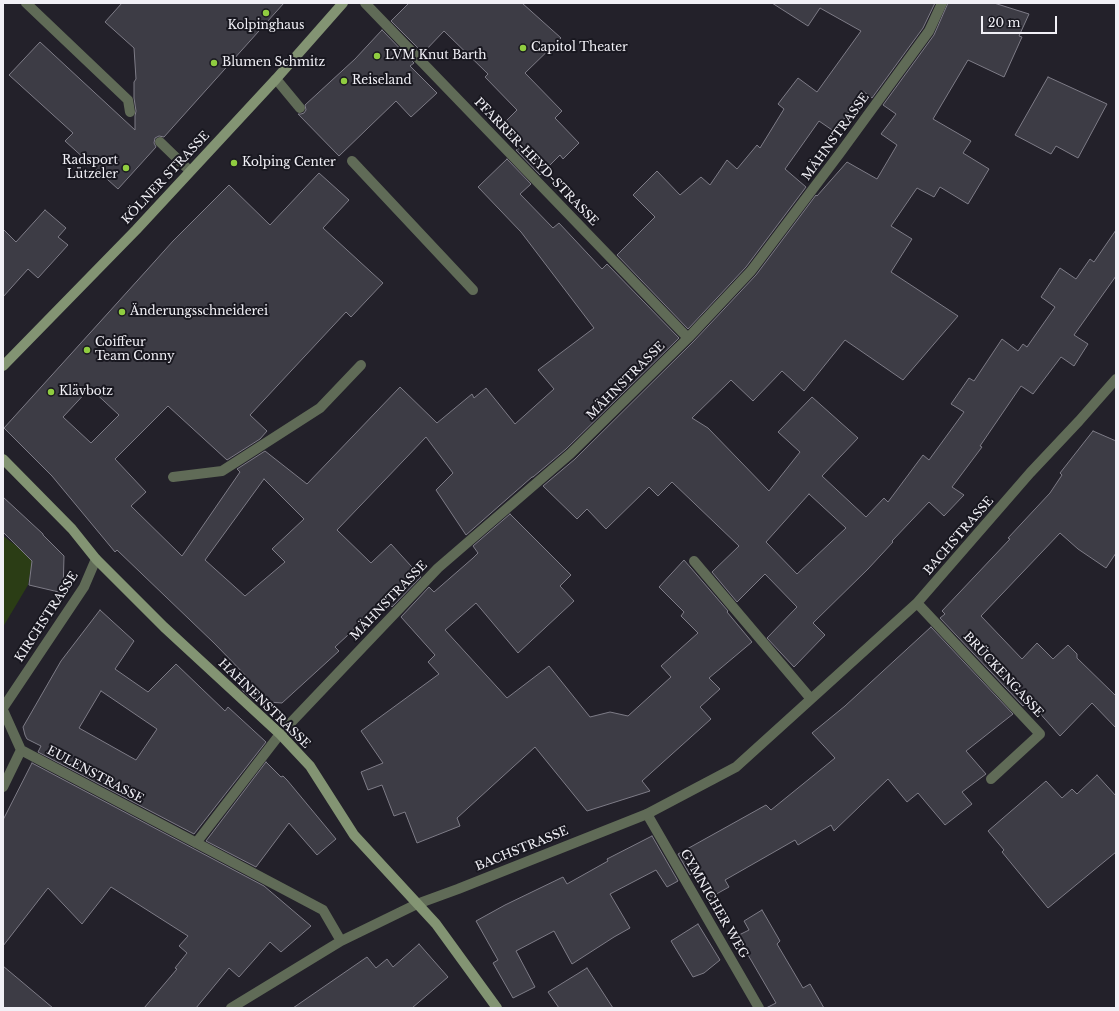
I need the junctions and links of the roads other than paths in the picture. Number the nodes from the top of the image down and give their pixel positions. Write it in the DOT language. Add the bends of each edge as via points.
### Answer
graph roads {
  1 [pos="26,3"];
  2 [pos="344,3"];
  3 [pos="365,3"];
  4 [pos="942,3"];
  5 [pos="276,79"];
  6 [pos="300,108"];
  7 [pos="130,112"];
  8 [pos="160,142"];
  9 [pos="352,160"];
  10 [pos="190,171"];
  11 [pos="473,290"];
  12 [pos="688,338"];
  13 [pos="361,365"];
  14 [pos="3,366"];
  15 [pos="1116,379"];
  16 [pos="3,459"];
  17 [pos="173,477"];
  18 [pos="96,559"];
  19 [pos="694,561"];
  20 [pos="917,603"];
  21 [pos="811,699"];
  22 [pos="3,709"];
  23 [pos="280,734"];
  24 [pos="21,750"];
  25 [pos="991,779"];
  26 [pos="3,787"];
  27 [pos="647,814"];
  28 [pos="196,843"];
  29 [pos="417,904"];
  30 [pos="341,941"];
  31 [pos="231,1008"];
  32 [pos="497,1008"];
  33 [pos="759,1008"];
  1 -- 7 [label="street" via="128,100"];
  2 -- 5 [label="main road, KÖLNER STRASSE"];
  3 -- 12 [label="street, PFARRER-HEYD-STRASSE"];
  4 -- 12 [label="street, MÄHNSTRASSE" via="929,31 765,253"];
  5 -- 6 [label="street"];
  5 -- 10 [label="main road, KÖLNER STRASSE"];
  8 -- 10 [label="street"];
  9 -- 11 [label="street"];
  10 -- 14 [label="main road, KÖLNER STRASSE"];
  12 -- 23 [label="street, MÄHNSTRASSE" via="570,454 438,568"];
  13 -- 17 [label="street" via="320,408 222,471"];
  15 -- 20 [label="street, BACHSTRASSE"];
  16 -- 18 [label="main road, HAHNENSTRASSE" via="72,529"];
  18 -- 22 [label="street, KIRCHSTRASSE" via="84,587"];
  18 -- 23 [label="main road, HAHNENSTRASSE" via="164,627"];
  19 -- 21 [label="street"];
  20 -- 21 [label="street, BACHSTRASSE"];
  20 -- 25 [label="street, BRÜCKENGASSE" via="1040,734"];
  21 -- 27 [label="street, BACHSTRASSE" via="736,767"];
  22 -- 24 [label="street"];
  23 -- 28 [label="street"];
  23 -- 29 [label="main road, HAHNENSTRASSE" via="310,766 354,835"];
  24 -- 26 [label="street"];
  24 -- 28 [label="street, EULENSTRASSE"];
  27 -- 29 [label="street, BACHSTRASSE"];
  27 -- 33 [label="street, GYMNICHER WEG"];
  28 -- 30 [label="street, EULENSTRASSE" via="323,910"];
  29 -- 30 [label="street, BACHSTRASSE"];
  29 -- 32 [label="main road, HAHNENSTRASSE" via="436,924"];
  30 -- 31 [label="street, BACHSTRASSE"];
}
